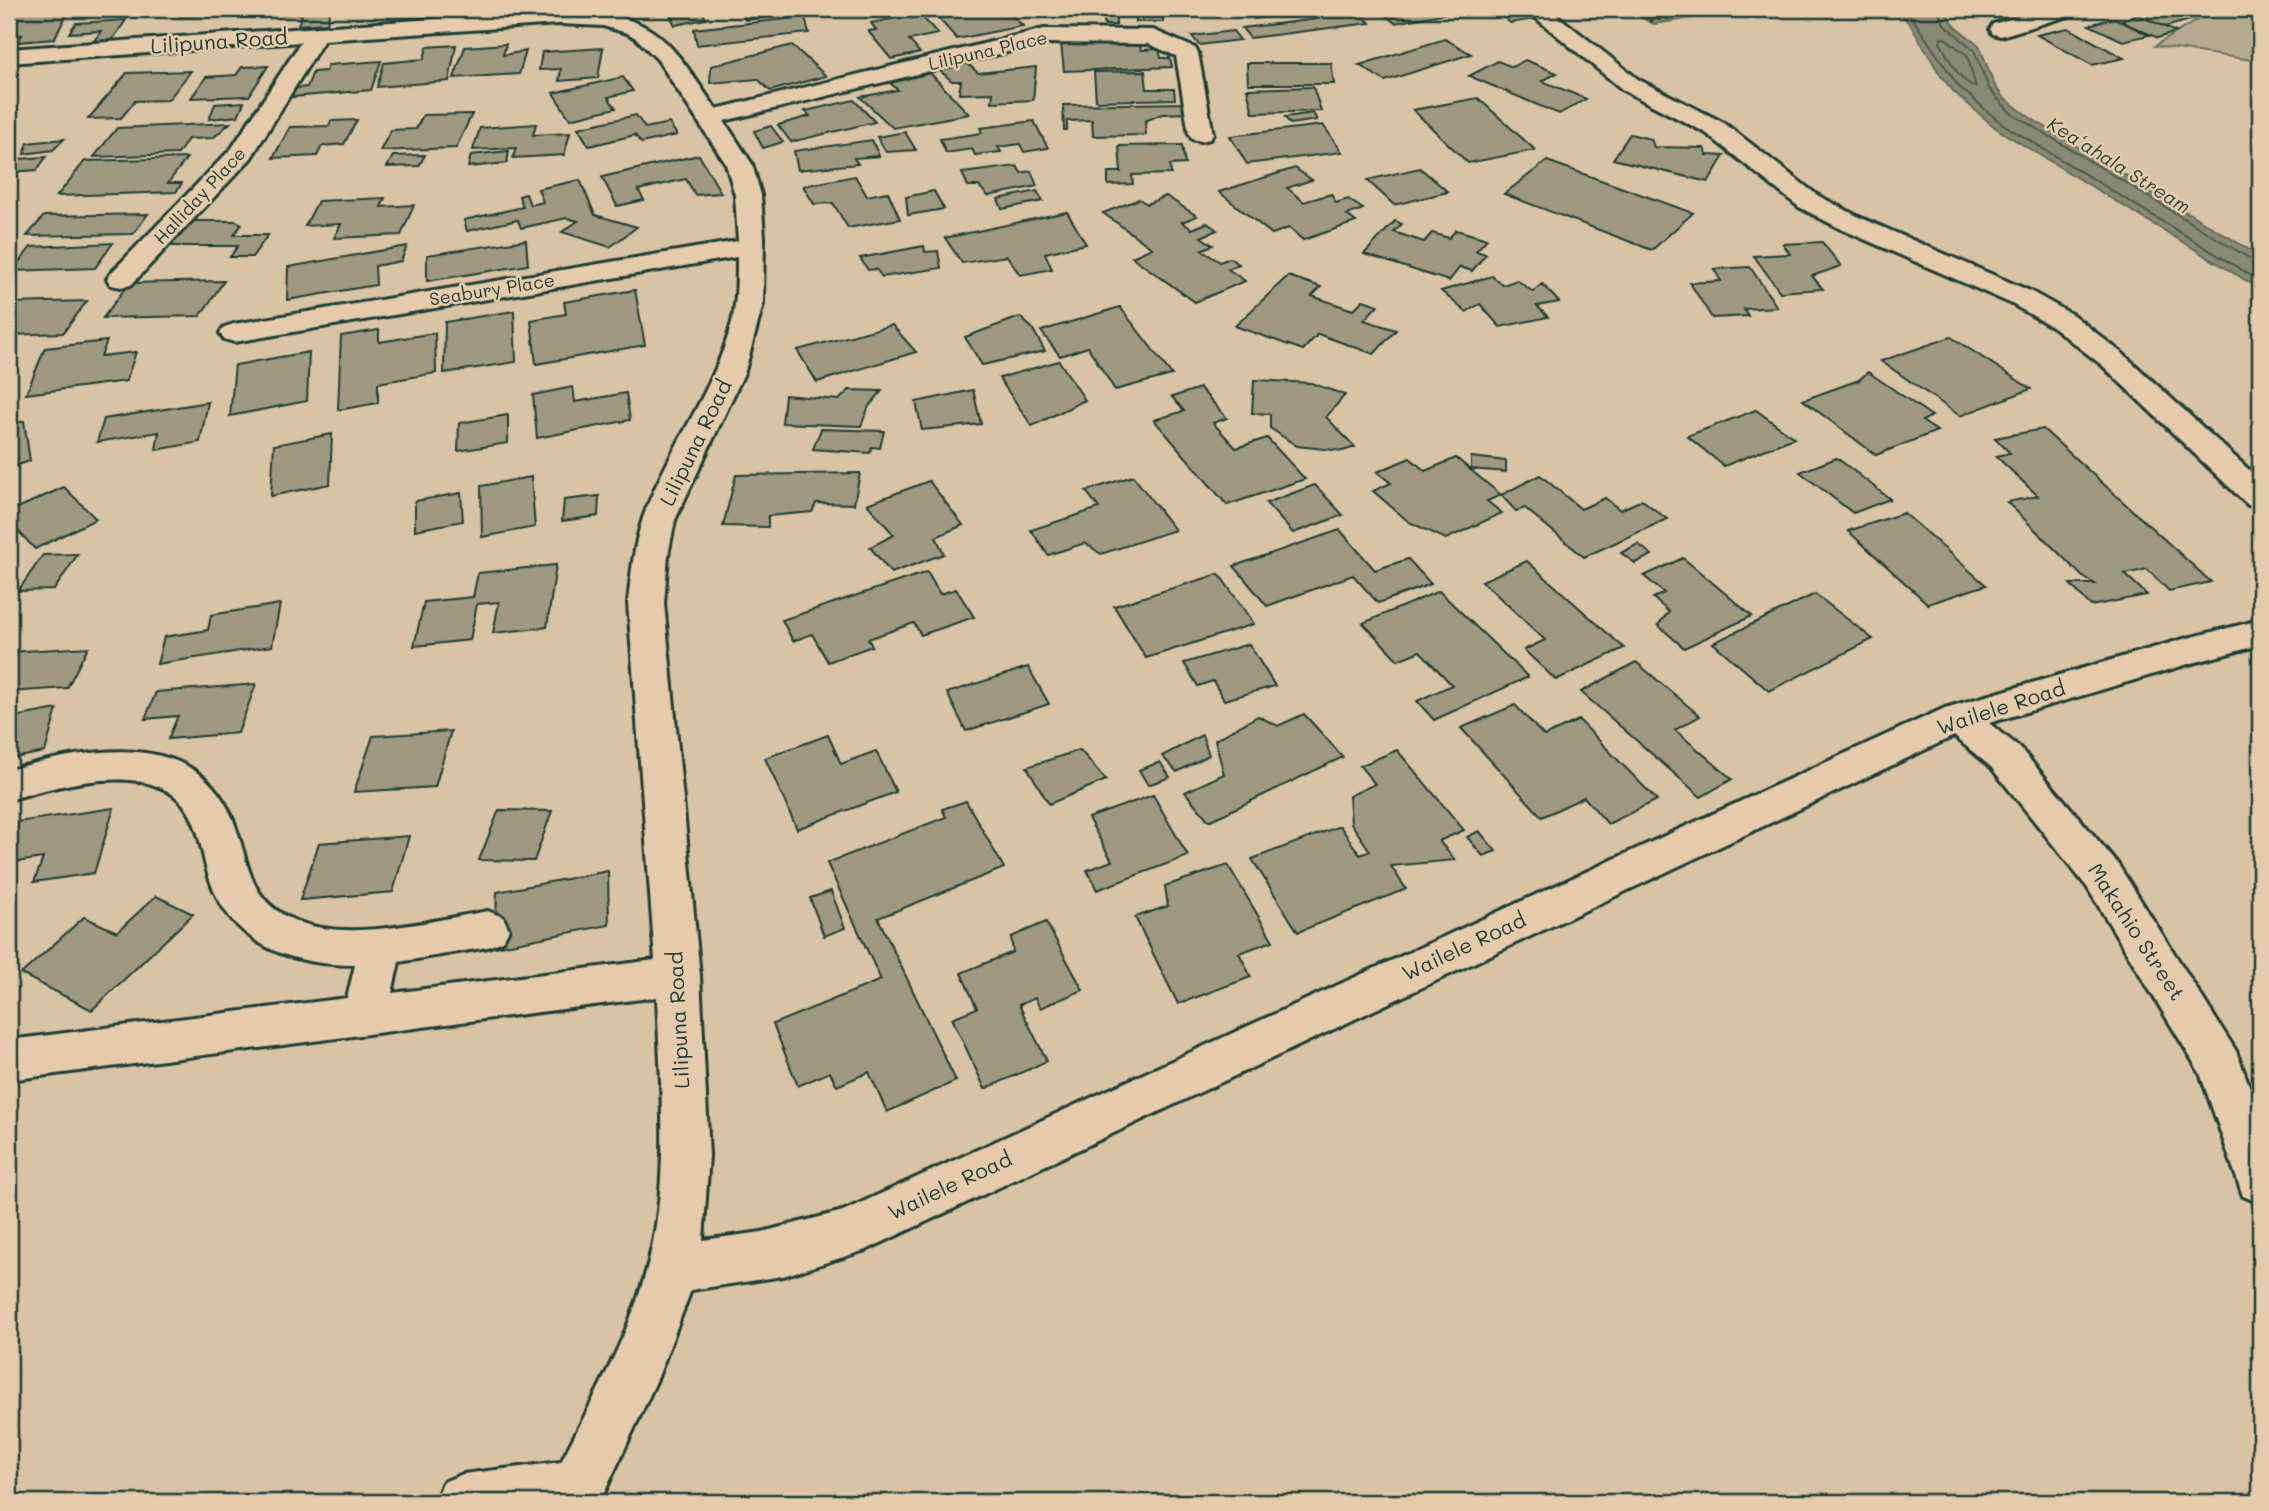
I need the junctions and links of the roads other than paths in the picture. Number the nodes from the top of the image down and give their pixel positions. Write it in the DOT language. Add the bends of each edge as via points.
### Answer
graph roads {
  1 [pos="1536,9"];
  2 [pos="2067,9"];
  3 [pos="549,13"];
  4 [pos="2001,29"];
  5 [pos="316,36"];
  6 [pos="9,56"];
  7 [pos="709,117"];
  8 [pos="1201,134"];
  9 [pos="751,247"];
  10 [pos="121,279"];
  11 [pos="233,332"];
  12 [pos="2260,498"];
  13 [pos="2260,634"];
  14 [pos="1958,718"];
  15 [pos="9,785"];
  16 [pos="488,929"];
  17 [pos="381,944"];
  18 [pos="678,976"];
  19 [pos="365,1016"];
  20 [pos="9,1060"];
  21 [pos="2260,1180"];
  22 [pos="673,1267"];
  23 [pos="574,1495"];
  24 [pos="463,1502"];
  1 -- 12 [label="street" via="1631,85 1715,128 1808,201 2063,321 2113,360"];
  2 -- 4 [label="street"];
  3 -- 5 [label="street, Lilipuna Road"];
  3 -- 7 [label="street, Lilipuna Road" via="598,19 643,32"];
  5 -- 6 [label="street, Lilipuna Road"];
  5 -- 10 [label="street, Halliday Place" via="242,153"];
  7 -- 8 [label="street, Lilipuna Place" via="1044,36 1153,37 1187,53"];
  7 -- 9 [label="street, Lilipuna Road" via="747,184"];
  9 -- 11 [label="street, Seabury Place"];
  9 -- 18 [label="street, Lilipuna Road" via="750,306 737,353 663,509 648,573 646,603"];
  13 -- 14 [label="street, Wailele Road"];
  14 -- 21 [label="street, Makahio Street" via="2005,757 2102,875 2220,1065"];
  14 -- 22 [label="street, Wailele Road" via="849,1233 729,1264"];
  15 -- 17 [label="street" via="87,766 137,766 162,772 200,796 234,893 264,925 317,946 349,949"];
  16 -- 17 [label="street"];
  17 -- 19 [label="street"];
  18 -- 19 [label="street"];
  18 -- 22 [label="street, Lilipuna Road" via="686,1154"];
  19 -- 20 [label="street"];
  22 -- 23 [label="street, Lilipuna Road" via="640,1359"];
  23 -- 24 [label="street"];
}
